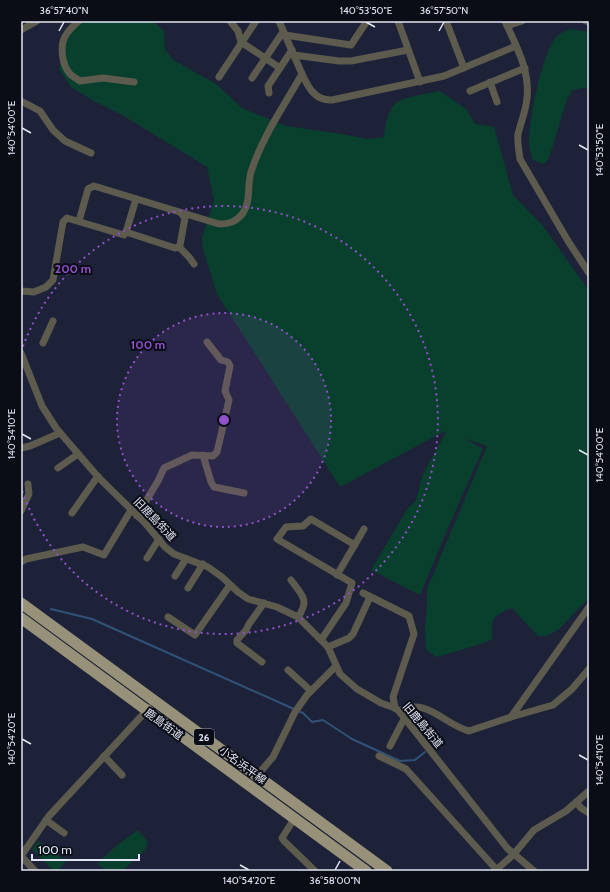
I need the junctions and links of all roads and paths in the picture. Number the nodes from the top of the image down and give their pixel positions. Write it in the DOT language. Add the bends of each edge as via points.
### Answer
graph roads {
  1 [pos="79,21"];
  2 [pos="230,21"];
  3 [pos="256,21"];
  4 [pos="279,21"];
  5 [pos="367,21"];
  6 [pos="398,21"];
  7 [pos="446,21"];
  8 [pos="522,21"];
  9 [pos="32,22"];
  10 [pos="506,23"];
  11 [pos="21,30"];
  12 [pos="284,33"];
  13 [pos="241,42"];
  14 [pos="516,46"];
  15 [pos="408,50"];
  16 [pos="293,53"];
  17 [pos="266,58"];
  18 [pos="280,68"];
  19 [pos="464,68"];
  20 [pos="525,68"];
  21 [pos="302,74"];
  22 [pos="219,77"];
  23 [pos="252,78"];
  24 [pos="134,82"];
  25 [pos="420,82"];
  26 [pos="490,82"];
  27 [pos="470,91"];
  28 [pos="269,93"];
  29 [pos="21,101"];
  30 [pos="497,102"];
  31 [pos="91,153"];
  32 [pos="136,199"];
  33 [pos="182,213"];
  34 [pos="79,221"];
  35 [pos="126,232"];
  36 [pos="178,248"];
  37 [pos="194,264"];
  38 [pos="589,273"];
  39 [pos="21,291"];
  40 [pos="52,321"];
  41 [pos="207,342"];
  42 [pos="43,343"];
  43 [pos="21,353"];
  44 [pos="60,433"];
  45 [pos="21,448"];
  46 [pos="78,454"];
  47 [pos="203,455"];
  48 [pos="58,468"];
  49 [pos="98,476"];
  50 [pos="28,484"];
  51 [pos="244,493"];
  52 [pos="131,510"];
  53 [pos="21,511"];
  54 [pos="72,513"];
  55 [pos="137,516"];
  56 [pos="364,529"];
  57 [pos="159,539"];
  58 [pos="355,545"];
  59 [pos="147,558"];
  60 [pos="186,559"];
  61 [pos="21,562"];
  62 [pos="203,564"];
  63 [pos="337,574"];
  64 [pos="175,576"];
  65 [pos="291,580"];
  66 [pos="230,585"];
  67 [pos="188,588"];
  68 [pos="363,593"];
  69 [pos="370,597"];
  70 [pos="21,603"];
  71 [pos="264,603"];
  72 [pos="589,607"];
  73 [pos="168,617"];
  74 [pos="298,617"];
  75 [pos="21,618"];
  76 [pos="321,640"];
  77 [pos="328,648"];
  78 [pos="262,662"];
  79 [pos="336,666"];
  80 [pos="589,669"];
  81 [pos="288,670"];
  82 [pos="311,691"];
  83 [pos="154,701"];
  84 [pos="397,709"];
  85 [pos="146,711"];
  86 [pos="511,717"];
  87 [pos="405,718"];
  88 [pos="390,746"];
  89 [pos="104,756"];
  90 [pos="379,756"];
  91 [pos="122,775"];
  92 [pos="257,776"];
  93 [pos="247,785"];
  94 [pos="589,791"];
  95 [pos="576,802"];
  96 [pos="589,813"];
  97 [pos="294,819"];
  98 [pos="46,820"];
  99 [pos="64,833"];
  100 [pos="513,855"];
  101 [pos="367,856"];
  102 [pos="361,870"];
  103 [pos="495,870"];
  104 [pos="35,871"];
  105 [pos="315,871"];
  106 [pos="387,871"];
  107 [pos="534,871"];
  1 -- 24 [label="street" via="65,35 62,46 63,58 70,73 80,81 103,78"];
  2 -- 13 [label="street" via="238,31"];
  3 -- 13 [label="street"];
  4 -- 12 [label="street"];
  5 -- 12 [label="street" via="351,46"];
  6 -- 15 [label="street"];
  7 -- 19 [label="street"];
  8 -- 10 [label="street"];
  9 -- 11 [label="street"];
  10 -- 14 [label="street"];
  12 -- 16 [label="street"];
  12 -- 17 [label="street"];
  13 -- 17 [label="street"];
  13 -- 22 [label="street"];
  14 -- 19 [label="street"];
  14 -- 20 [label="street"];
  15 -- 16 [label="street" via="351,60"];
  15 -- 25 [label="street"];
  16 -- 18 [label="street"];
  16 -- 21 [label="street"];
  17 -- 18 [label="street"];
  17 -- 23 [label="street"];
  18 -- 28 [label="street" via="268,86"];
  19 -- 25 [label="street"];
  20 -- 26 [label="street"];
  20 -- 38 [label="street" via="528,77 527,98 518,136 520,159"];
  21 -- 25 [label="street" via="312,92 327,100"];
  21 -- 33 [label="street" via="264,139 251,172 250,191 244,212 228,224 219,224"];
  26 -- 27 [label="street"];
  26 -- 30 [label="street"];
  29 -- 31 [label="street" via="40,111 53,130 65,141"];
  32 -- 33 [label="street"];
  32 -- 34 [label="street" via="91,186 88,188"];
  32 -- 35 [label="street"];
  33 -- 36 [label="street" via="185,218"];
  34 -- 35 [label="street" via="124,235"];
  34 -- 39 [label="street" via="67,218 63,222 53,280 46,287 34,292"];
  35 -- 36 [label="street"];
  36 -- 37 [label="street"];
  40 -- 42 [label="street"];
  41 -- 47 [label="street" via="221,360 228,362 230,366 225,391 229,400 217,452 213,456"];
  43 -- 44 [label="street, 旧鹿島街道" via="42,406"];
  44 -- 45 [label="street"];
  44 -- 46 [label="street, 旧鹿島街道"];
  46 -- 48 [label="street"];
  46 -- 49 [label="street, 旧鹿島街道"];
  47 -- 51 [label="street" via="214,487"];
  47 -- 55 [label="street" via="192,456 164,468"];
  49 -- 52 [label="street, 旧鹿島街道"];
  49 -- 54 [label="street"];
  50 -- 53 [label="street" via="29,494"];
  52 -- 55 [label="street, 旧鹿島街道"];
  52 -- 61 [label="street" via="104,555 83,547"];
  55 -- 57 [label="street, 旧鹿島街道"];
  56 -- 58 [label="street"];
  57 -- 59 [label="street"];
  57 -- 60 [label="street, 旧鹿島街道" via="174,554"];
  58 -- 63 [label="street"];
  58 -- 63 [label="street" via="311,520 303,526 286,527 277,539"];
  60 -- 62 [label="street, 旧鹿島街道"];
  60 -- 64 [label="street"];
  62 -- 66 [label="street, 旧鹿島街道"];
  62 -- 67 [label="street"];
  63 -- 76 [label="street" via="352,583 346,603"];
  65 -- 74 [label="street" via="303,597 304,607"];
  66 -- 71 [label="street, 旧鹿島街道" via="248,599"];
  66 -- 73 [label="street" via="195,635"];
  68 -- 69 [label="street"];
  69 -- 77 [label="street" via="353,634"];
  69 -- 84 [label="street" via="409,616 414,634 393,698"];
  70 -- 83 [label="main road, 小名浜平線 / 26"];
  71 -- 74 [label="street, 旧鹿島街道" via="278,606"];
  71 -- 78 [label="street" via="237,640 237,643"];
  72 -- 86 [label="street"];
  74 -- 76 [label="street, 旧鹿島街道"];
  75 -- 85 [label="main road, 鹿島街道 / 26"];
  76 -- 77 [label="street, 旧鹿島街道"];
  77 -- 79 [label="street, 旧鹿島街道"];
  79 -- 82 [label="street"];
  79 -- 84 [label="street, 旧鹿島街道" via="340,674 357,689"];
  80 -- 86 [label="street" via="572,689 553,705"];
  81 -- 82 [label="street"];
  82 -- 92 [label="street" via="296,710 273,757"];
  83 -- 85 [label="street"];
  83 -- 92 [label="main road, 小名浜平線 / 26"];
  84 -- 86 [label="street" via="425,708 469,731"];
  84 -- 87 [label="street, 旧鹿島街道"];
  85 -- 89 [label="street"];
  85 -- 93 [label="main road, 鹿島街道 / 26"];
  87 -- 88 [label="street"];
  87 -- 100 [label="street, 旧鹿島街道"];
  89 -- 91 [label="street"];
  89 -- 98 [label="street"];
  90 -- 103 [label="street" via="406,769"];
  92 -- 93 [label="street"];
  92 -- 101 [label="main road, 小名浜平線 / 26"];
  93 -- 97 [label="main road, 鹿島街道 / 26"];
  94 -- 95 [label="street"];
  95 -- 96 [label="street"];
  95 -- 100 [label="street" via="534,830"];
  97 -- 102 [label="main road, 鹿島街道 / 26"];
  97 -- 105 [label="street" via="282,838"];
  98 -- 99 [label="street"];
  98 -- 104 [label="street" via="21,856"];
  100 -- 103 [label="street"];
  100 -- 107 [label="street, 旧鹿島街道"];
  101 -- 102 [label="street"];
  101 -- 106 [label="main road, 小名浜平線 / 26"];
}
